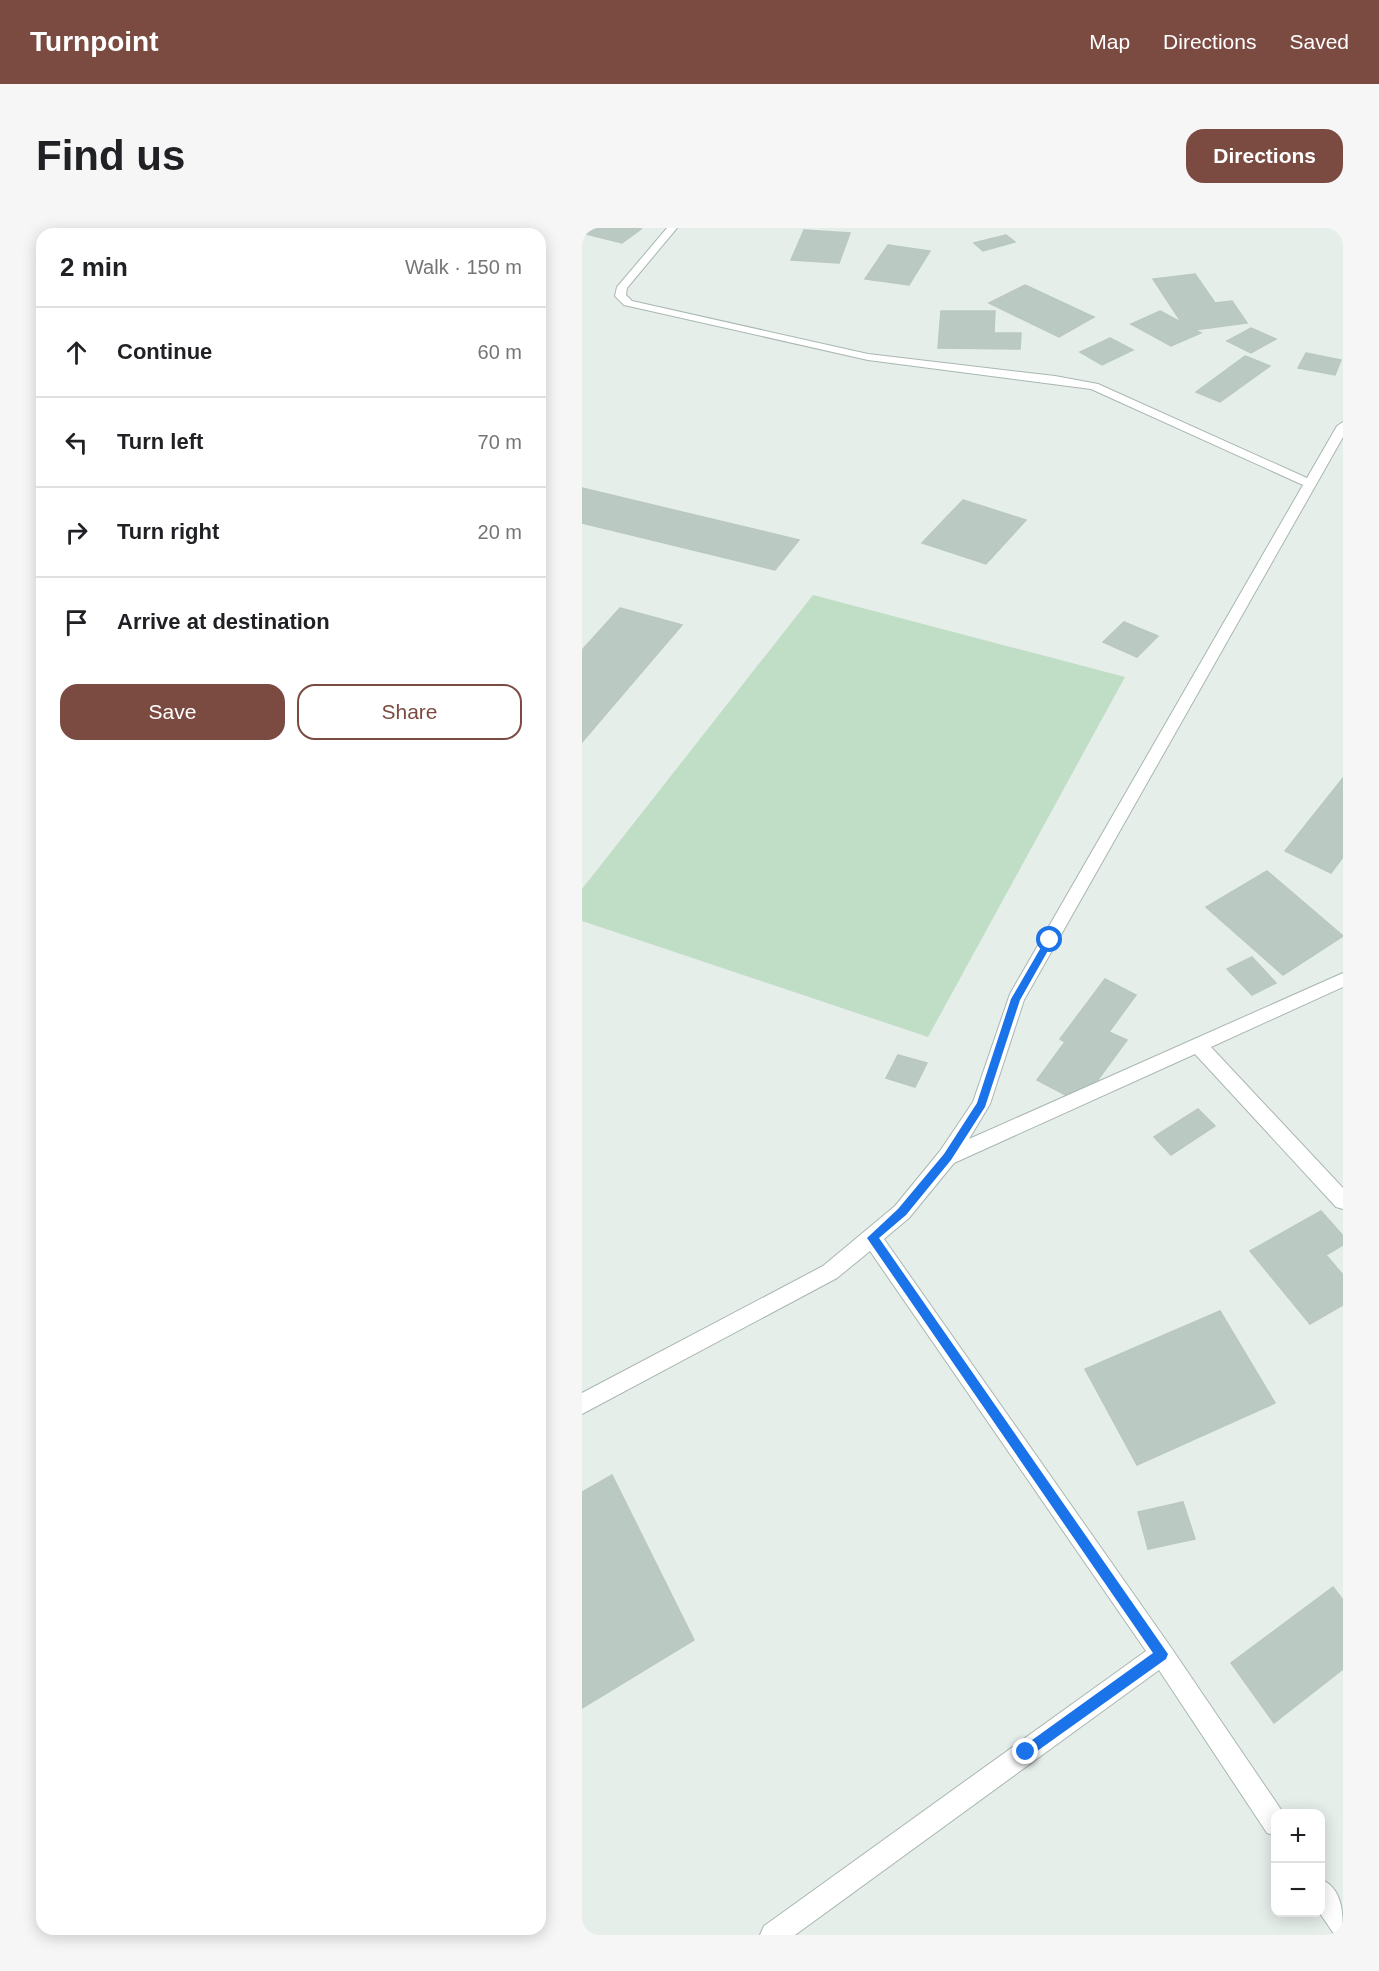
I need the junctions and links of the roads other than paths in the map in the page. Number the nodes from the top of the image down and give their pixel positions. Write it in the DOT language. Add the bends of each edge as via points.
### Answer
graph roads {
  1 [pos="672,228"];
  2 [pos="1343,426"];
  3 [pos="1310,484"];
  4 [pos="1343,980"];
  5 [pos="1198,1045"];
  6 [pos="947,1157"];
  7 [pos="1343,1201"];
  8 [pos="872,1238"];
  9 [pos="582,1404"];
  10 [pos="1162,1654"];
  11 [pos="1271,1818"];
  12 [pos="1325,1898"];
  13 [pos="1343,1924"];
  14 [pos="773,1935"];
  1 -- 3 [label="street" via="622,287 620,296 628,303 868,357 1095,386"];
  2 -- 3 [label="street"];
  3 -- 6 [label="street" via="1016,999 981,1104"];
  4 -- 5 [label="street"];
  5 -- 6 [label="street"];
  5 -- 7 [label="street"];
  6 -- 8 [label="street" via="902,1212"];
  8 -- 9 [label="street" via="830,1272"];
  8 -- 10 [label="street"];
  10 -- 11 [label="street"];
  10 -- 14 [label="street"];
  12 -- 13 [label="street"];
}
